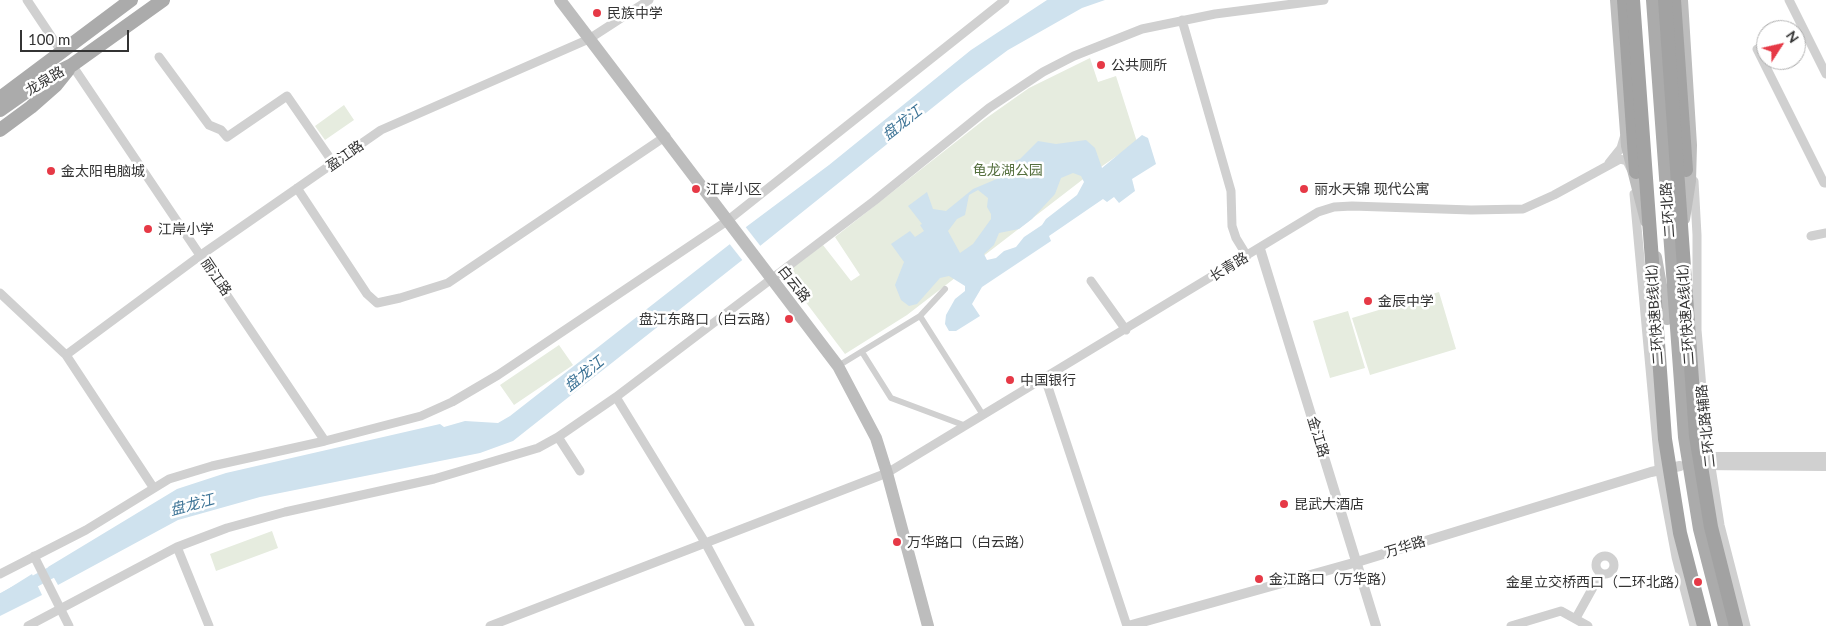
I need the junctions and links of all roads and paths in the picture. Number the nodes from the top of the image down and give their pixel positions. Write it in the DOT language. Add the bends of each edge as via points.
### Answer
graph roads {
  1 [pos="27,0"];
  2 [pos="131,0"];
  3 [pos="163,0"];
  4 [pos="560,0"];
  5 [pos="650,0"];
  6 [pos="1006,0"];
  7 [pos="1324,0"];
  8 [pos="1616,0"];
  9 [pos="1624,0"];
  10 [pos="1633,0"];
  11 [pos="1644,0"];
  12 [pos="1653,0"];
  13 [pos="1665,0"];
  14 [pos="1674,0"];
  15 [pos="1682,0"];
  16 [pos="1789,0"];
  17 [pos="992,3"];
  18 [pos="1182,20"];
  19 [pos="1796,20"];
  20 [pos="589,39"];
  21 [pos="1806,41"];
  22 [pos="61,51"];
  23 [pos="158,57"];
  24 [pos="72,65"];
  25 [pos="1768,70"];
  26 [pos="1826,74"];
  27 [pos="0,98"];
  28 [pos="0,110"];
  29 [pos="0,122"];
  30 [pos="0,130"];
  31 [pos="1691,132"];
  32 [pos="1626,134"];
  33 [pos="666,136"];
  34 [pos="334,164"];
  35 [pos="1631,168"];
  36 [pos="1601,169"];
  37 [pos="1826,183"];
  38 [pos="297,188"];
  39 [pos="730,226"];
  40 [pos="1826,233"];
  41 [pos="1811,236"];
  42 [pos="1666,243"];
  43 [pos="1260,249"];
  44 [pos="201,255"];
  45 [pos="1247,256"];
  46 [pos="772,280"];
  47 [pos="1091,281"];
  48 [pos="945,289"];
  49 [pos="0,292"];
  50 [pos="920,316"];
  51 [pos="1671,318"];
  52 [pos="1126,330"];
  53 [pos="862,352"];
  54 [pos="66,355"];
  55 [pos="838,366"];
  56 [pos="1045,378"];
  57 [pos="616,397"];
  58 [pos="983,415"];
  59 [pos="966,426"];
  60 [pos="558,437"];
  61 [pos="325,441"];
  62 [pos="1826,457"];
  63 [pos="1709,460"];
  64 [pos="1686,463"];
  65 [pos="1826,466"];
  66 [pos="1660,470"];
  67 [pos="580,471"];
  68 [pos="887,473"];
  69 [pos="153,487"];
  70 [pos="706,544"];
  71 [pos="177,547"];
  72 [pos="34,556"];
  73 [pos="1357,562"];
  74 [pos="1601,573"];
  75 [pos="0,574"];
  76 [pos="61,609"];
  77 [pos="1576,618"];
  78 [pos="28,626"];
  79 [pos="69,626"];
  80 [pos="209,626"];
  81 [pos="490,626"];
  82 [pos="750,626"];
  83 [pos="928,626"];
  84 [pos="1128,626"];
  85 [pos="1376,626"];
  86 [pos="1511,626"];
  87 [pos="1588,626"];
  88 [pos="1694,626"];
  89 [pos="1704,626"];
  90 [pos="1716,626"];
  91 [pos="1725,626"];
  92 [pos="1736,626"];
  93 [pos="1746,626"];
  1 -- 22 [label="street"];
  2 -- 22 [label="main road, 龙泉路"];
  3 -- 24 [label="main road, 龙泉路"];
  4 -- 20 [label="main road, 白云路"];
  5 -- 20 [label="street, 盈江路"];
  6 -- 17 [label="street"];
  7 -- 18 [label="street"];
  8 -- 32 [label="main road"];
  9 -- 51 [label="highway, bridge" via="1637,183"];
  10 -- 51 [label="highway, 二环快速B线(北), bridge"];
  11 -- 42 [label="main road, 二环北路"];
  12 -- 42 [label="main road, 二环北路"];
  13 -- 51 [label="highway, 二环快速A线(北), bridge"];
  14 -- 51 [label="highway, bridge" via="1686,185"];
  15 -- 31 [label="main road"];
  16 -- 19 [label="street"];
  17 -- 39 [label="street"];
  18 -- 45 [label="street" via="1232,191 1232,226"];
  18 -- 46 [label="street" via="1105,43 1018,87"];
  20 -- 33 [label="main road, 白云路"];
  20 -- 34 [label="street, 盈江路" via="398,121"];
  21 -- 26 [label="street"];
  22 -- 27 [label="main road, 龙泉路"];
  23 -- 34 [label="street" via="209,125 227,137 287,96"];
  24 -- 28 [label="main road, 龙泉路" via="44,79"];
  24 -- 29 [label="main road"];
  24 -- 30 [label="main road" via="56,85"];
  24 -- 44 [label="street, 丽江路"];
  25 -- 37 [label="street"];
  31 -- 51 [label="main road" via="1691,170"];
  31 -- 63 [label="street, 二环北路辅路" via="1697,218 1697,340"];
  32 -- 35 [label="main road"];
  32 -- 36 [label="street" via="1621,148"];
  33 -- 38 [label="street" via="448,283 378,303 367,294"];
  33 -- 39 [label="main road, 白云路"];
  34 -- 38 [label="street, 盈江路"];
  35 -- 36 [label="street" via="1620,159"];
  35 -- 51 [label="main road"];
  35 -- 66 [label="street"];
  36 -- 43 [label="street, 长青路" via="1523,209 1334,207 1318,212"];
  38 -- 44 [label="street, 盈江路"];
  39 -- 46 [label="main road, 白云路"];
  39 -- 61 [label="street" via="452,402 421,416"];
  40 -- 41 [label="street"];
  42 -- 51 [label="main road, 二环北路"];
  43 -- 45 [label="street, 长青路"];
  43 -- 73 [label="street, 金江路"];
  44 -- 54 [label="street, 盈江路"];
  44 -- 61 [label="street, 丽江路"];
  45 -- 52 [label="street, 长青路"];
  46 -- 55 [label="main road, 白云路"];
  46 -- 57 [label="street"];
  47 -- 52 [label="street"];
  48 -- 50 [label="street"];
  49 -- 54 [label="street"];
  50 -- 53 [label="street"];
  50 -- 58 [label="street"];
  51 -- 64 [label="main road, 二环北路"];
  51 -- 89 [label="highway, 二环快速B线(北), bridge" via="1662,413 1685,555"];
  51 -- 92 [label="highway, 二环快速A线(北), bridge" via="1694,410 1716,548"];
  52 -- 56 [label="street, 长青路"];
  53 -- 55 [label="street"];
  53 -- 59 [label="street" via="891,398"];
  54 -- 69 [label="street"];
  55 -- 68 [label="main road, 白云路" via="876,438"];
  56 -- 58 [label="street, 长青路"];
  56 -- 84 [label="street"];
  57 -- 60 [label="street"];
  57 -- 70 [label="street"];
  58 -- 59 [label="street, 长青路"];
  59 -- 68 [label="street, 长青路"];
  60 -- 67 [label="street"];
  60 -- 71 [label="street" via="517,456 285,512 227,528"];
  61 -- 69 [label="street" via="212,466"];
  62 -- 63 [label="street, 万华路"];
  63 -- 64 [label="street, 万华路"];
  63 -- 65 [label="street, 万华路"];
  63 -- 93 [label="street, 二环北路辅路" via="1723,539"];
  64 -- 66 [label="street, 万华路"];
  64 -- 90 [label="main road, 二环北路" via="1691,531"];
  64 -- 91 [label="main road, 二环北路"];
  66 -- 73 [label="street, 万华路"];
  66 -- 88 [label="street" via="1671,535"];
  68 -- 70 [label="street, 长青路"];
  68 -- 83 [label="main road, 白云路"];
  69 -- 72 [label="street" via="86,530"];
  70 -- 81 [label="street, 长青路"];
  70 -- 82 [label="street"];
  71 -- 76 [label="street"];
  71 -- 80 [label="street"];
  72 -- 75 [label="street"];
  72 -- 76 [label="street"];
  73 -- 84 [label="street, 万华路"];
  73 -- 85 [label="street, 金江路"];
  74 -- 77 [label="street"];
  76 -- 78 [label="street"];
  76 -- 79 [label="street"];
  77 -- 86 [label="street" via="1556,611"];
  77 -- 87 [label="street"];
}
